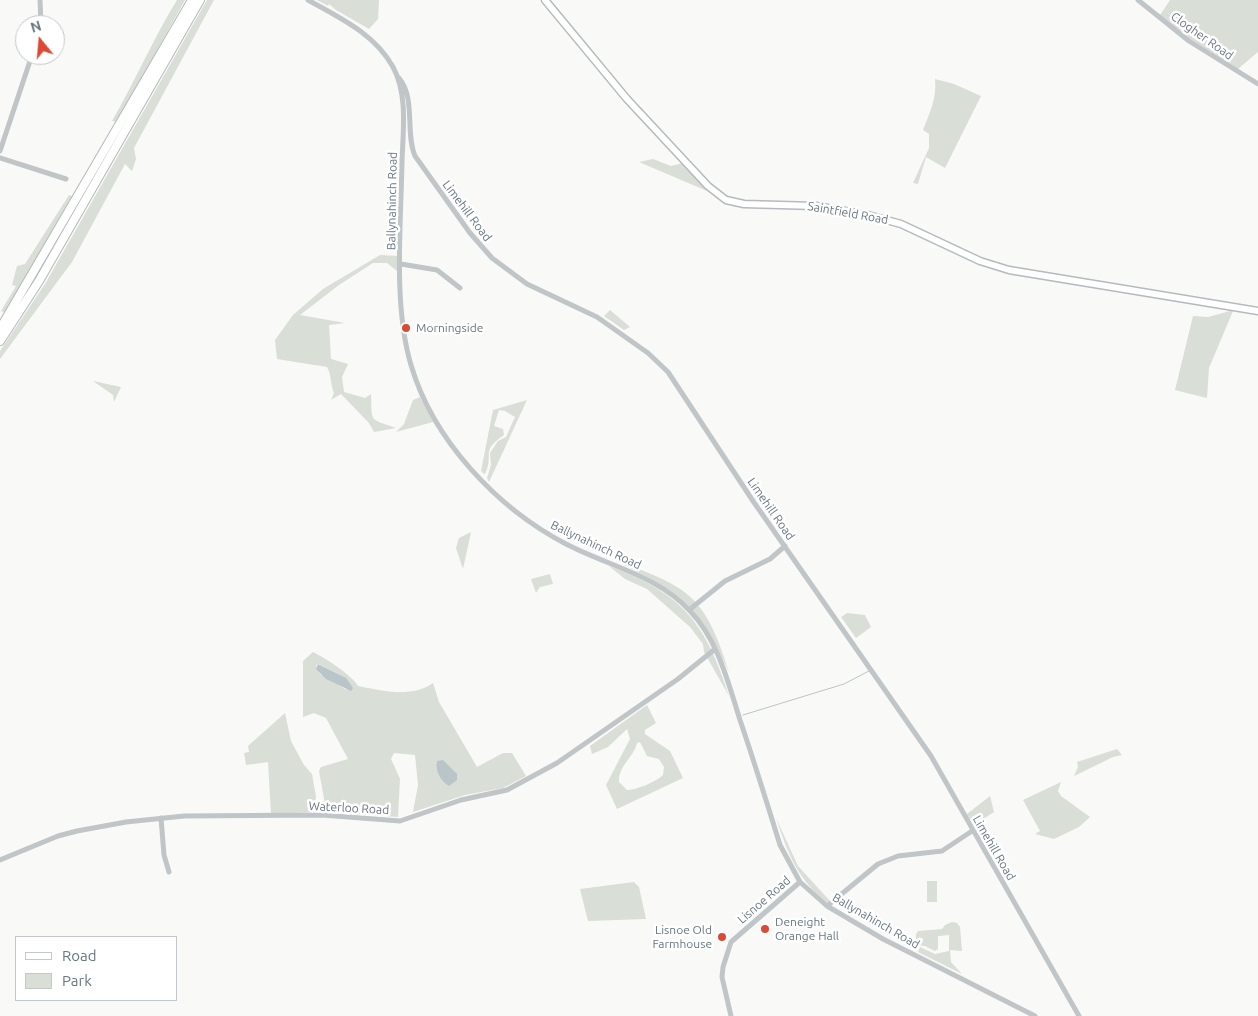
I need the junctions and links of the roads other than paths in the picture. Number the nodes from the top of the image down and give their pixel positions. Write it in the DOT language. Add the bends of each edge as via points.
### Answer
graph roads {
  1 [pos="40,0"];
  2 [pos="192,0"];
  3 [pos="200,0"];
  4 [pos="308,0"];
  5 [pos="545,0"];
  6 [pos="1138,0"];
  7 [pos="41,15"];
  8 [pos="29,65"];
  9 [pos="397,78"];
  10 [pos="1258,84"];
  11 [pos="0,151"];
  12 [pos="0,158"];
  13 [pos="66,179"];
  14 [pos="401,264"];
  15 [pos="460,288"];
  16 [pos="1258,311"];
  17 [pos="0,329"];
  18 [pos="0,341"];
  19 [pos="785,546"];
  20 [pos="689,610"];
  21 [pos="715,649"];
  22 [pos="161,818"];
  23 [pos="972,830"];
  24 [pos="0,860"];
  25 [pos="169,872"];
  26 [pos="800,882"];
  27 [pos="827,906"];
  28 [pos="731,1016"];
  29 [pos="1035,1016"];
  30 [pos="1079,1016"];
  1 -- 7 [label="street"];
  2 -- 17 [label="highway"];
  3 -- 18 [label="highway"];
  4 -- 9 [label="street, Ballynahinch Road" via="365,33 389,60"];
  5 -- 16 [label="main road, Saintfield Road" via="627,100 708,186 726,200 744,204 816,206 868,214 901,224 980,261 1009,270"];
  6 -- 10 [label="street, Clogher Road" via="1190,41"];
  8 -- 11 [label="street"];
  9 -- 14 [label="street, Ballynahinch Road" via="403,123"];
  9 -- 19 [label="street, Limehill Road" via="406,93 415,156 470,234 492,258 527,284 586,310 661,364"];
  12 -- 13 [label="street"];
  14 -- 15 [label="street" via="437,270"];
  14 -- 20 [label="street, Ballynahinch Road" via="403,322 412,368 430,410 461,456 510,506 542,530 659,586"];
  19 -- 20 [label="street" via="770,560 726,581"];
  19 -- 23 [label="street, Limehill Road" via="922,742"];
  20 -- 21 [label="street, Ballynahinch Road"];
  21 -- 22 [label="street, Waterloo Road" via="587,744 507,790 461,800 400,821 322,815"];
  21 -- 26 [label="street, Ballynahinch Road" via="780,845"];
  22 -- 24 [label="street, Waterloo Road" via="58,836"];
  22 -- 25 [label="street"];
  23 -- 27 [label="street" via="942,851 898,856 878,864"];
  23 -- 30 [label="street, Limehill Road"];
  26 -- 27 [label="street, Ballynahinch Road"];
  26 -- 28 [label="street, Lisnoe Road" via="731,942 722,977"];
  27 -- 29 [label="street, Ballynahinch Road" via="884,939"];
}
